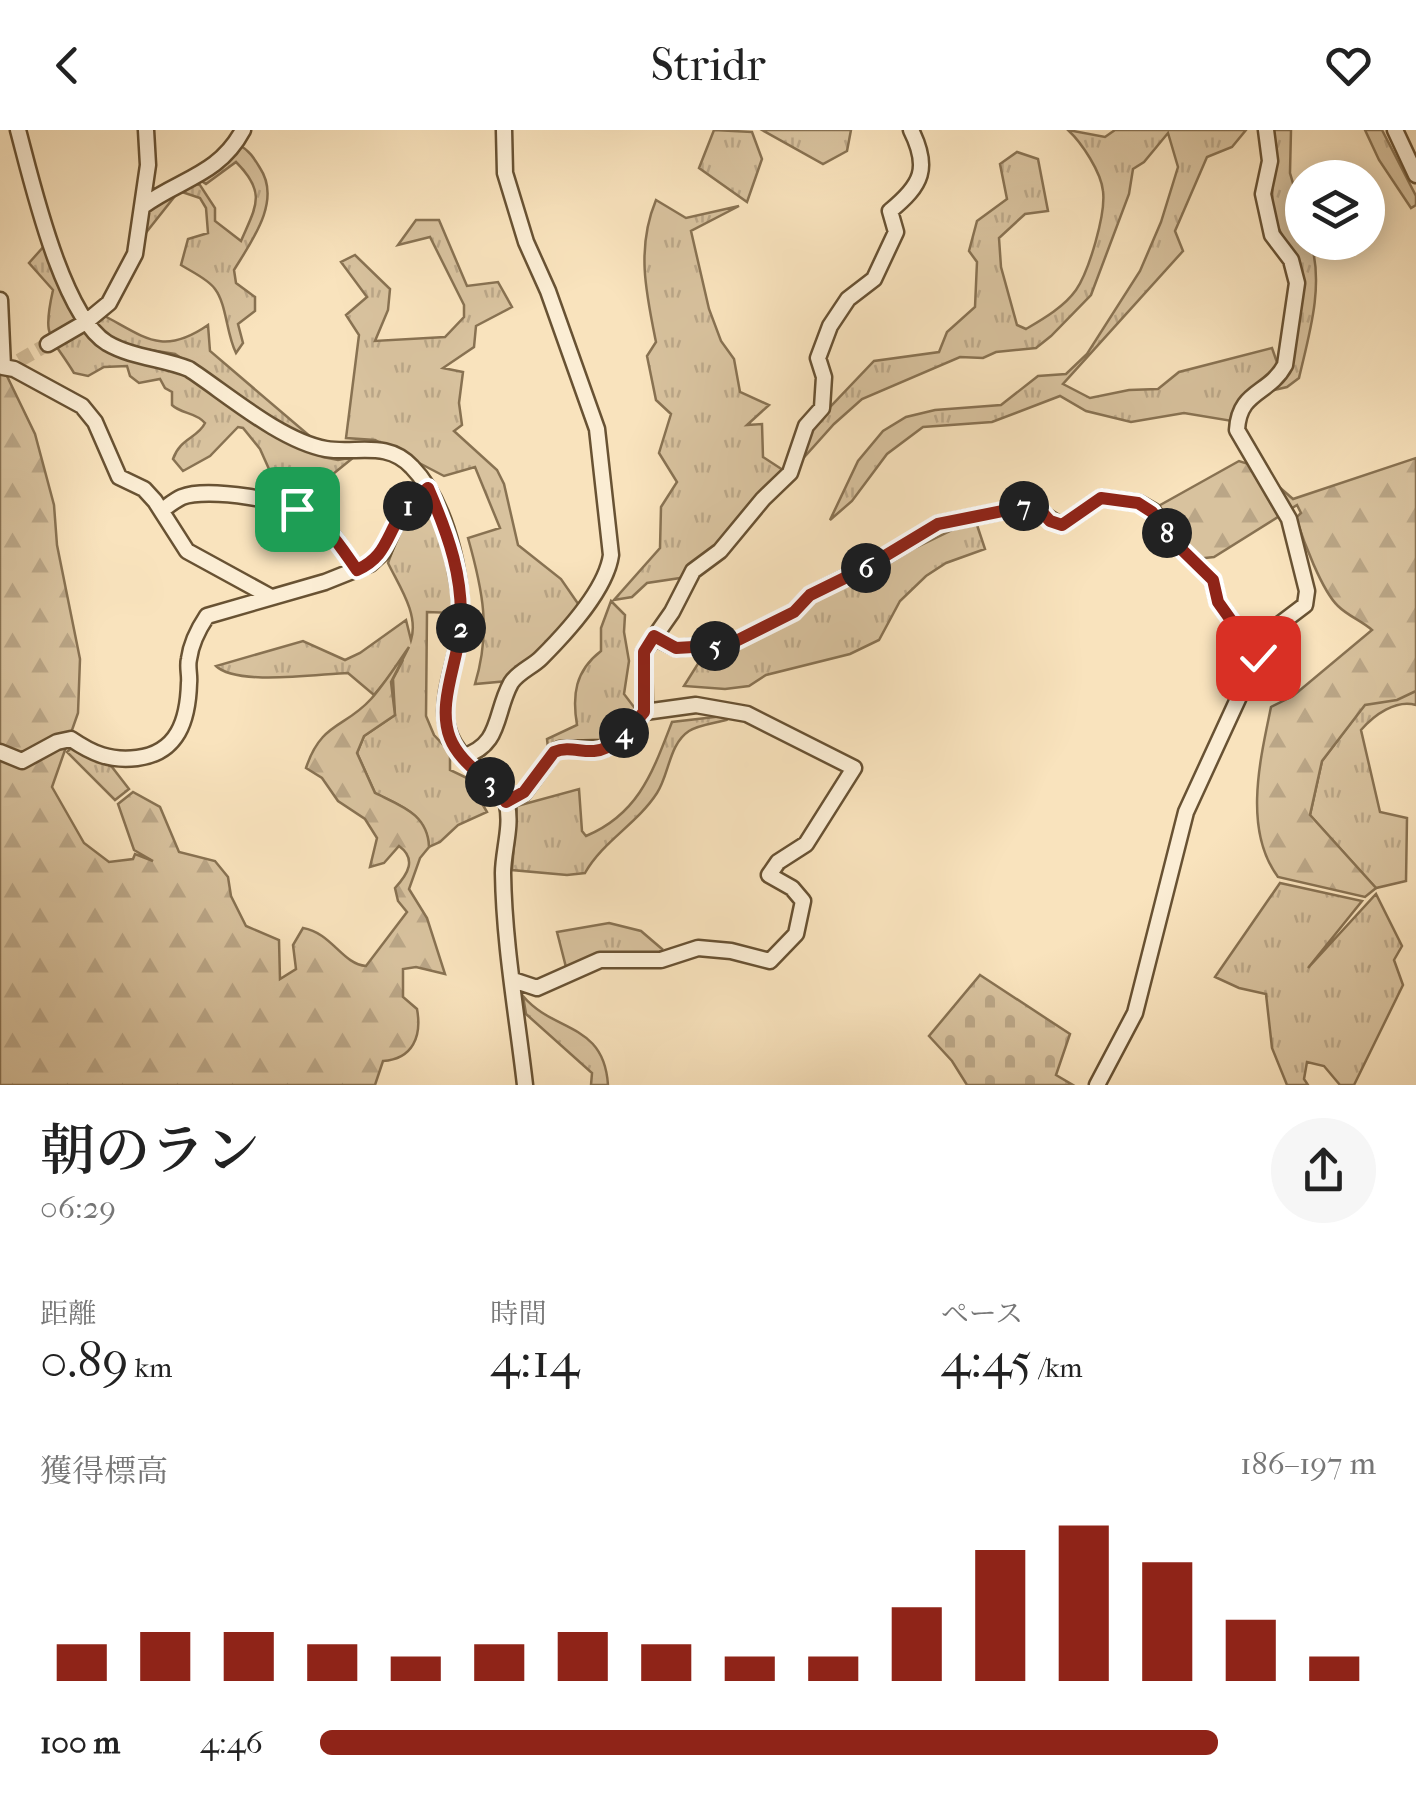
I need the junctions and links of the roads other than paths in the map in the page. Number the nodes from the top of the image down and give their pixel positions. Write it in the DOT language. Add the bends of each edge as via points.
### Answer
graph roads {
  1 [pos="18,130"];
  2 [pos="146,130"];
  3 [pos="243,130"];
  4 [pos="504,130"];
  5 [pos="912,130"];
  6 [pos="1266,130"];
  7 [pos="1395,130"];
  8 [pos="1416,175"];
  9 [pos="143,206"];
  10 [pos="0,300"];
  11 [pos="86,322"];
  12 [pos="48,344"];
  13 [pos="428,488"];
  14 [pos="162,510"];
  15 [pos="357,570"];
  16 [pos="271,597"];
  17 [pos="654,636"];
  18 [pos="1258,658"];
  19 [pos="644,712"];
  20 [pos="0,752"];
  21 [pos="462,757"];
  22 [pos="506,802"];
  23 [pos="512,980"];
  24 [pos="525,1085"];
  25 [pos="1097,1085"];
  1 -- 11 [label="street" via="48,236"];
  2 -- 9 [label="street"];
  3 -- 9 [label="street" via="206,173"];
  4 -- 21 [label="street" via="505,173 526,242 597,429 611,555 599,589 512,682 489,742"];
  5 -- 17 [label="street" via="922,172 911,194 890,211 896,232 874,279 848,299 830,326 818,358 822,408 806,426 790,472 694,571"];
  6 -- 18 [label="street" via="1270,161 1263,194 1272,234 1292,260 1297,282 1285,365 1279,377 1245,400 1238,430 1289,519 1307,591 1305,604 1276,627"];
  7 -- 8 [label="street"];
  9 -- 11 [label="street" via="135,254 119,287"];
  10 -- 14 [label="street" via="3,367 82,406 119,477 144,489"];
  11 -- 12 [label="street"];
  11 -- 13 [label="street" via="132,355 189,369 294,438 327,449 397,454"];
  13 -- 15 [label="street" via="398,518 383,552"];
  13 -- 21 [label="street" via="446,528 460,589 460,634 445,715"];
  14 -- 15 [label="street" via="182,497 212,492 288,506 311,514"];
  14 -- 16 [label="street" via="187,551"];
  15 -- 16 [label="street"];
  16 -- 20 [label="street" via="207,616 188,662 183,727 152,756 103,758 71,739 22,761"];
  17 -- 18 [label="street" via="676,648 728,645 938,524 1027,506 1062,525 1101,498 1152,512 1213,580 1218,602"];
  17 -- 19 [label="street" via="644,652"];
  18 -- 25 [label="street" via="1186,812 1135,1013"];
  19 -- 22 [label="street" via="606,748 554,752 524,792"];
  19 -- 23 [label="street" via="696,705 747,714 854,768 806,844 769,875 803,900 796,934 770,961 698,948 661,960 600,960 536,988"];
  21 -- 22 [label="street"];
  22 -- 23 [label="street" via="503,872"];
  23 -- 24 [label="street"];
}
